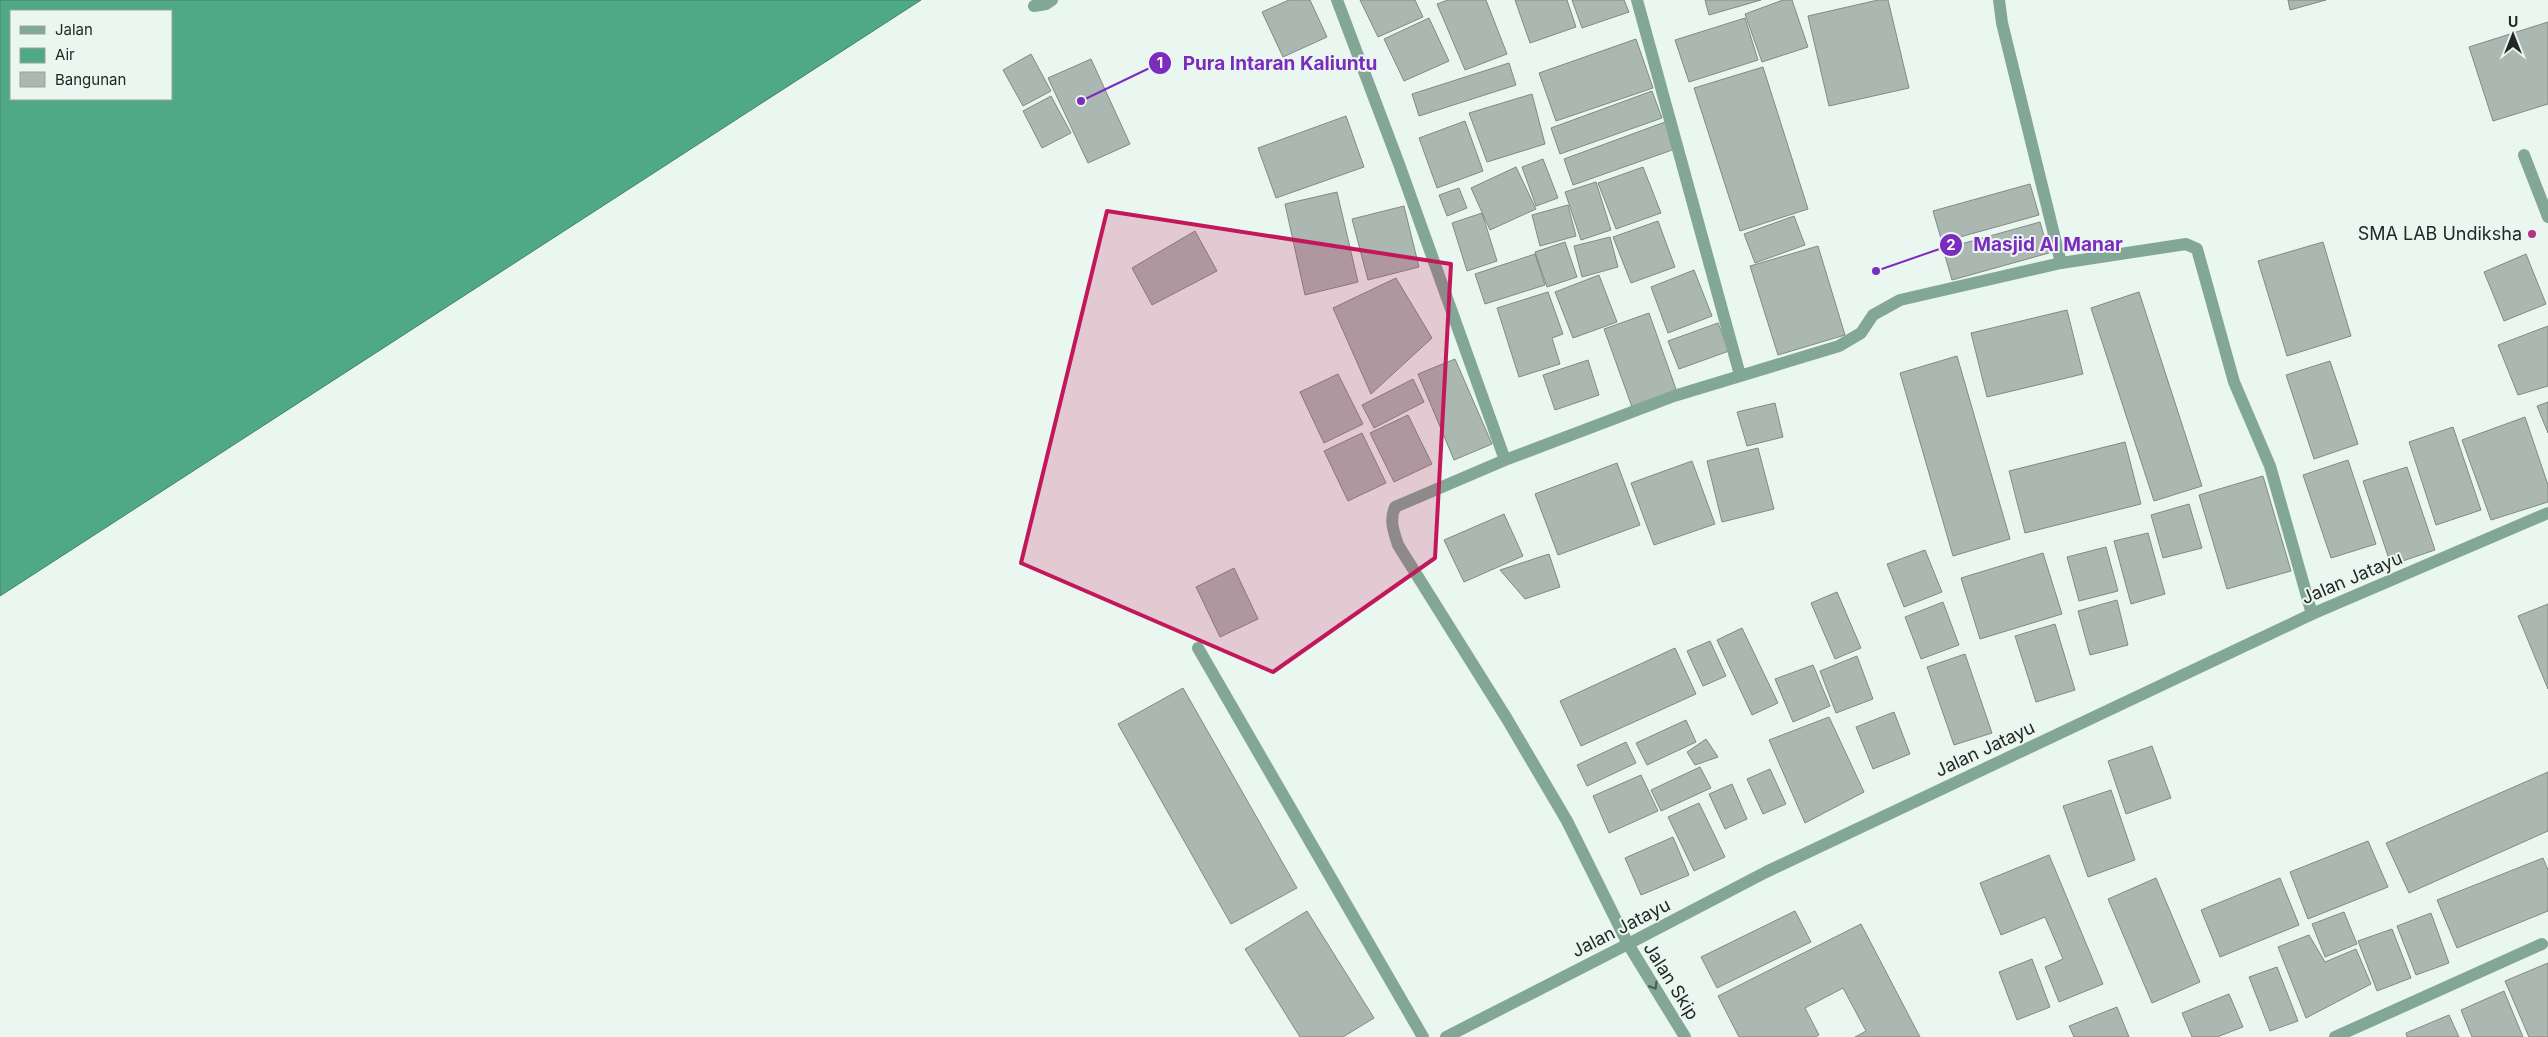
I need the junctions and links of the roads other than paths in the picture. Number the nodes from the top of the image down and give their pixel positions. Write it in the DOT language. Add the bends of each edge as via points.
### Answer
graph roads {
  1 [pos="1052,0"];
  2 [pos="1338,0"];
  3 [pos="1637,0"];
  4 [pos="1999,0"];
  5 [pos="1034,6"];
  6 [pos="2524,155"];
  7 [pos="2548,217"];
  8 [pos="2061,263"];
  9 [pos="1740,375"];
  10 [pos="1505,460"];
  11 [pos="2548,513"];
  12 [pos="2312,614"];
  13 [pos="1198,648"];
  14 [pos="1628,944"];
  15 [pos="2542,944"];
  16 [pos="1422,1037"];
  17 [pos="1446,1037"];
  18 [pos="1685,1037"];
  19 [pos="2335,1037"];
  1 -- 5 [label="street"];
  2 -- 10 [label="street"];
  3 -- 9 [label="street"];
  4 -- 8 [label="street"];
  6 -- 7 [label="street"];
  8 -- 9 [label="street" via="1900,300 1874,316 1851,341"];
  8 -- 12 [label="street" via="2182,244 2196,249 2234,382 2270,466"];
  9 -- 10 [label="street" via="1674,396"];
  10 -- 14 [label="street, Jalan Skip" via="1395,507 1392,526 1398,546 1507,719 1567,822"];
  11 -- 12 [label="street, Jalan Jatayu"];
  12 -- 14 [label="street, Jalan Jatayu" via="1766,872"];
  13 -- 16 [label="street"];
  14 -- 17 [label="street, Jalan Jatayu"];
  14 -- 18 [label="street, Jalan Skip, one-way"];
  15 -- 19 [label="street"];
}
